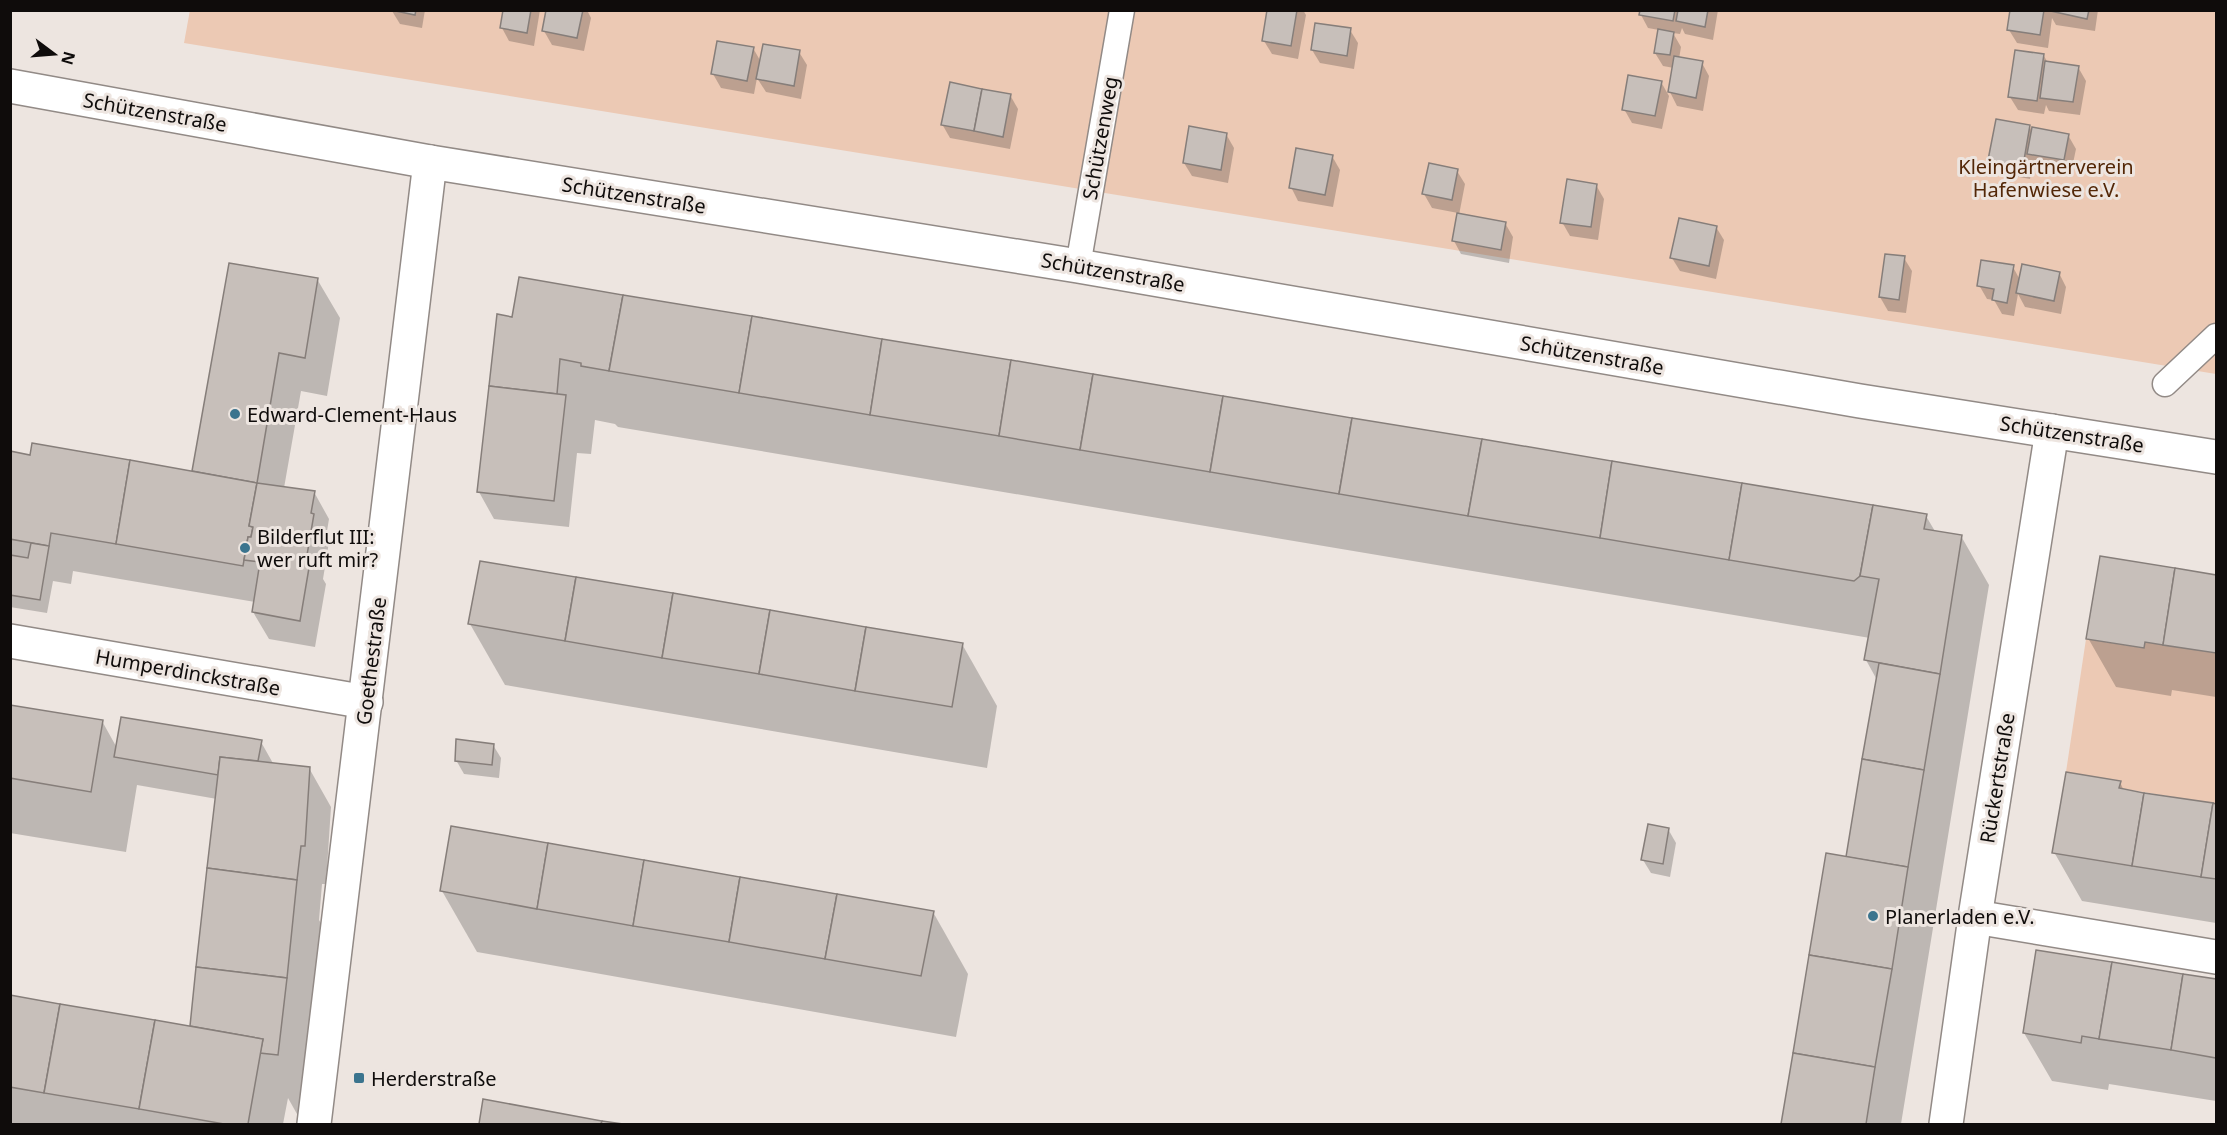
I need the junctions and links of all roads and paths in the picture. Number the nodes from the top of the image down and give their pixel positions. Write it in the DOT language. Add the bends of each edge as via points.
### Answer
graph roads {
  1 [pos="1122,10"];
  2 [pos="10,86"];
  3 [pos="430,162"];
  4 [pos="1078,266"];
  5 [pos="2217,336"];
  6 [pos="2165,384"];
  7 [pos="2052,431"];
  8 [pos="2217,457"];
  9 [pos="10,641"];
  10 [pos="366,702"];
  11 [pos="1975,917"];
  12 [pos="2217,957"];
  13 [pos="314,1125"];
  14 [pos="1946,1125"];
  1 -- 4 [label="lane, Schützenweg"];
  2 -- 3 [label="street, Schützenstraße"];
  3 -- 4 [label="street, Schützenstraße"];
  3 -- 10 [label="street, Goethestraße"];
  4 -- 7 [label="street, Schützenstraße"];
  5 -- 6 [label="lane"];
  7 -- 8 [label="street, Schützenstraße"];
  7 -- 11 [label="street, Rückertstraße"];
  9 -- 10 [label="street, Humperdinckstraße"];
  10 -- 13 [label="street, Goethestraße"];
  11 -- 12 [label="street"];
  11 -- 14 [label="street, Rückertstraße"];
}
